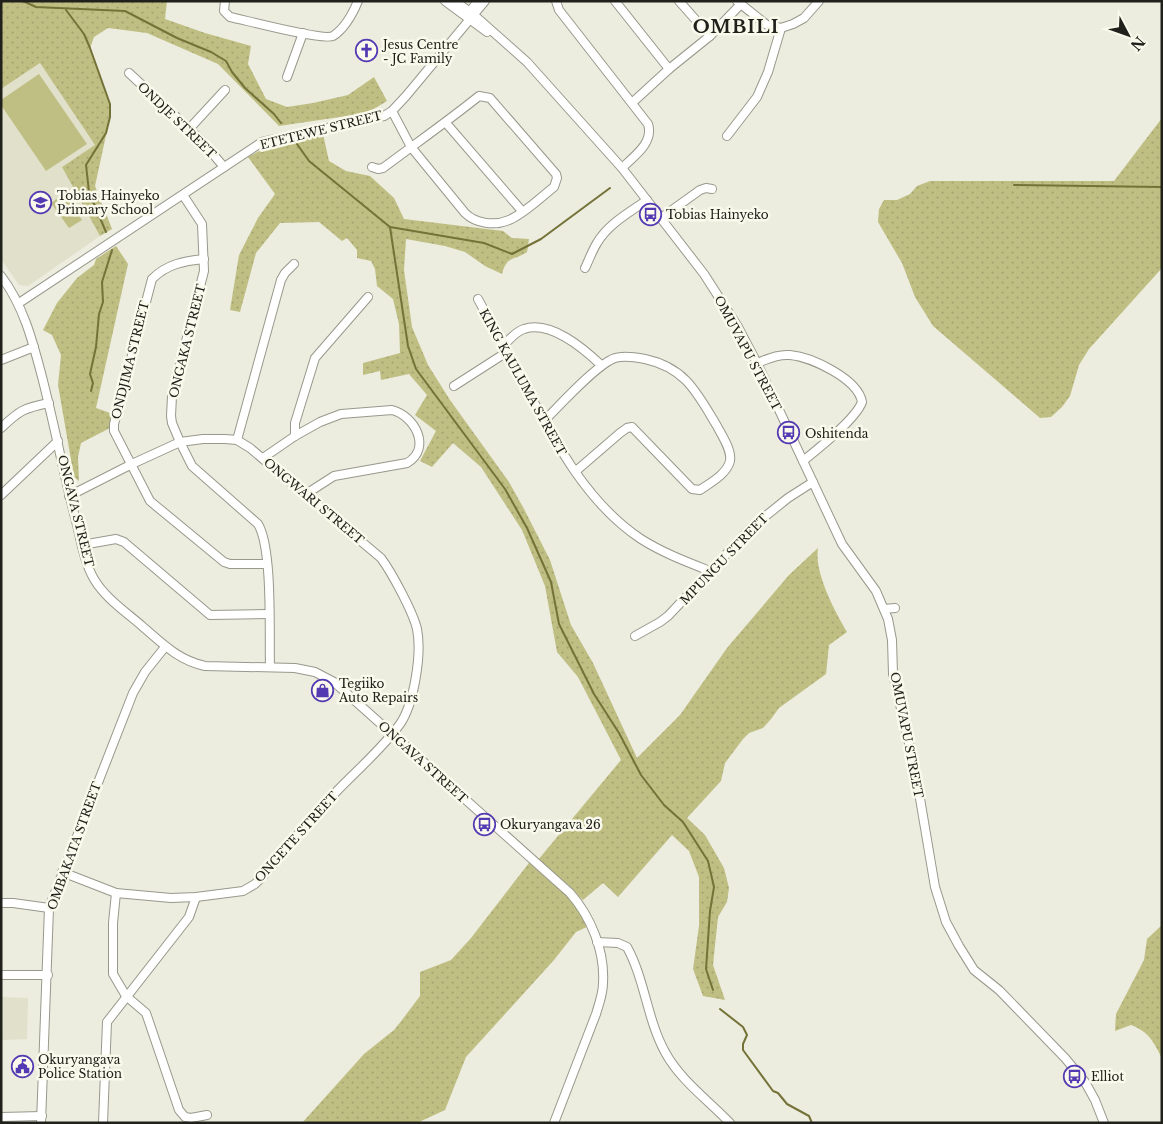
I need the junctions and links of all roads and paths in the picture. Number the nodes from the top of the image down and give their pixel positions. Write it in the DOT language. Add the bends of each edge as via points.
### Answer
graph roads {
  1 [pos="225,1"];
  2 [pos="358,1"];
  3 [pos="445,1"];
  4 [pos="455,1"];
  5 [pos="478,1"];
  6 [pos="485,1"];
  7 [pos="556,1"];
  8 [pos="615,1"];
  9 [pos="679,1"];
  10 [pos="819,1"];
  11 [pos="738,3"];
  12 [pos="470,15"];
  13 [pos="781,28"];
  14 [pos="304,34"];
  15 [pos="710,36"];
  16 [pos="669,69"];
  17 [pos="129,73"];
  18 [pos="287,77"];
  19 [pos="225,90"];
  20 [pos="633,102"];
  21 [pos="392,110"];
  22 [pos="446,123"];
  23 [pos="189,129"];
  24 [pos="727,136"];
  25 [pos="411,147"];
  26 [pos="224,167"];
  27 [pos="372,167"];
  28 [pos="622,168"];
  29 [pos="712,189"];
  30 [pos="183,195"];
  31 [pos="647,200"];
  32 [pos="522,211"];
  33 [pos="661,218"];
  34 [pos="204,259"];
  35 [pos="294,264"];
  36 [pos="585,268"];
  37 [pos="1,276"];
  38 [pos="368,297"];
  39 [pos="478,298"];
  40 [pos="19,303"];
  41 [pos="34,347"];
  42 [pos="505,349"];
  43 [pos="1,360"];
  44 [pos="757,363"];
  45 [pos="601,365"];
  46 [pos="454,386"];
  47 [pos="49,403"];
  48 [pos="544,421"];
  49 [pos="1,428"];
  50 [pos="295,436"];
  51 [pos="237,440"];
  52 [pos="58,442"];
  53 [pos="180,442"];
  54 [pos="262,458"];
  55 [pos="803,461"];
  56 [pos="132,464"];
  57 [pos="576,471"];
  58 [pos="813,482"];
  59 [pos="306,494"];
  60 [pos="1,495"];
  61 [pos="70,496"];
  62 [pos="82,544"];
  63 [pos="267,564"];
  64 [pos="710,571"];
  65 [pos="895,608"];
  66 [pos="884,609"];
  67 [pos="269,614"];
  68 [pos="635,636"];
  69 [pos="165,647"];
  70 [pos="270,667"];
  71 [pos="392,734"];
  72 [pos="62,872"];
  73 [pos="116,893"];
  74 [pos="196,897"];
  75 [pos="1,904"];
  76 [pos="49,908"];
  77 [pos="597,942"];
  78 [pos="1,975"];
  79 [pos="48,975"];
  80 [pos="126,996"];
  81 [pos="207,1115"];
  82 [pos="1,1116"];
  83 [pos="41,1120"];
  84 [pos="103,1123"];
  85 [pos="554,1123"];
  86 [pos="730,1123"];
  87 [pos="1104,1123"];
  1 -- 14 [label="street" via="224,11 230,17"];
  2 -- 14 [label="street" via="332,36"];
  3 -- 12 [label="street, OMUVAPU STREET"];
  4 -- 12 [label="street, OMUVAPU STREET"];
  5 -- 12 [label="street, ETETEWE STREET"];
  6 -- 12 [label="street, ETETEWE STREET"];
  7 -- 20 [label="street" via="559,10"];
  8 -- 16 [label="street"];
  9 -- 15 [label="street"];
  10 -- 13 [label="street" via="799,22"];
  11 -- 13 [label="street" via="767,25"];
  11 -- 15 [label="street"];
  12 -- 21 [label="street, ETETEWE STREET"];
  12 -- 28 [label="street, OMUVAPU STREET" via="527,62"];
  13 -- 24 [label="street" via="757,97"];
  14 -- 18 [label="street"];
  15 -- 16 [label="street"];
  16 -- 20 [label="street"];
  17 -- 23 [label="street, ONDJE STREET"];
  19 -- 23 [label="street"];
  20 -- 28 [label="street" via="648,124 650,136 644,147"];
  21 -- 25 [label="street"];
  21 -- 26 [label="street, ETETEWE STREET" via="376,118 262,142"];
  22 -- 25 [label="street"];
  22 -- 32 [label="street"];
  22 -- 32 [label="street" via="479,96 490,98 556,174 554,187"];
  23 -- 26 [label="street, ONDJE STREET"];
  25 -- 27 [label="street" via="383,168"];
  25 -- 32 [label="street" via="472,220 498,222 509,220"];
  26 -- 30 [label="street, ETETEWE STREET"];
  28 -- 31 [label="street, OMUVAPU STREET"];
  29 -- 33 [label="street" via="700,190"];
  30 -- 34 [label="street, ONGAKA STREET" via="202,224"];
  30 -- 40 [label="street, ETETEWE STREET"];
  31 -- 33 [label="street, OMUVAPU STREET"];
  31 -- 36 [label="street" via="607,231 597,242"];
  33 -- 44 [label="street, OMUVAPU STREET" via="720,298"];
  34 -- 53 [label="street, ONGAKA STREET" via="203,280 172,396 171,416"];
  34 -- 56 [label="street, ONDJIMA STREET" via="168,267 158,273 149,286 114,424 114,431"];
  35 -- 51 [label="street" via="281,280"];
  37 -- 40 [label="street, ONGAVA STREET"];
  38 -- 50 [label="street" via="315,358 295,424"];
  39 -- 42 [label="street, KING KAULUMA STREET"];
  40 -- 41 [label="street, ONGAVA STREET"];
  41 -- 43 [label="street"];
  41 -- 47 [label="street, ONGAVA STREET"];
  42 -- 45 [label="street" via="520,330 534,327 573,340"];
  42 -- 46 [label="street"];
  42 -- 48 [label="street, KING KAULUMA STREET"];
  44 -- 55 [label="street, OMUVAPU STREET"];
  44 -- 55 [label="street" via="774,356 791,355 816,362 849,382 859,394 862,402 856,413"];
  45 -- 48 [label="street"];
  45 -- 57 [label="street" via="623,356 653,361 677,372 700,397 730,452 730,459 718,477 700,490 692,489 632,427 620,433"];
  47 -- 49 [label="street" via="27,407"];
  47 -- 52 [label="street, ONGAVA STREET"];
  48 -- 57 [label="street, KING KAULUMA STREET"];
  50 -- 54 [label="street"];
  50 -- 59 [label="street" via="341,414 392,410 413,424 418,436 416,454 407,463 334,476"];
  51 -- 53 [label="street"];
  51 -- 54 [label="street, ONGWARI STREET"];
  52 -- 60 [label="street"];
  52 -- 61 [label="street, ONGAVA STREET"];
  53 -- 56 [label="street"];
  53 -- 63 [label="street, ONGAKA STREET" via="196,471 258,524"];
  54 -- 59 [label="street, ONGWARI STREET"];
  55 -- 58 [label="street, OMUVAPU STREET"];
  56 -- 61 [label="street"];
  56 -- 63 [label="street, ONDJIMA STREET" via="150,501 219,559 230,564"];
  57 -- 64 [label="street, KING KAULUMA STREET" via="596,498 640,538"];
  58 -- 64 [label="street, MPUNGU STREET" via="763,517"];
  58 -- 66 [label="street, OMUVAPU STREET" via="842,544 876,591"];
  59 -- 71 [label="street, ONGWARI STREET" via="381,558 389,568 417,629 412,698"];
  61 -- 62 [label="street, ONGAVA STREET"];
  62 -- 67 [label="street" via="116,539 124,542 210,615"];
  62 -- 69 [label="street, ONGAVA STREET" via="94,578 106,594"];
  63 -- 67 [label="street, ONGAKA STREET"];
  64 -- 68 [label="street, MPUNGU STREET" via="668,616"];
  65 -- 66 [label="street"];
  66 -- 87 [label="street, OMUVAPU STREET" via="891,628 894,674 915,769 935,887 946,922 974,970 999,990 1085,1082"];
  67 -- 70 [label="street, ONGAKA STREET"];
  69 -- 70 [label="street, ONGAVA STREET" via="191,663 205,666"];
  69 -- 72 [label="street, OMBAKATA STREET" via="132,693"];
  70 -- 71 [label="street, ONGAVA STREET" via="315,672 334,682"];
  71 -- 74 [label="street, ONGETE STREET" via="255,884 243,891"];
  71 -- 77 [label="street, ONGAVA STREET" via="570,893 588,919"];
  72 -- 73 [label="street, ONGETE STREET"];
  72 -- 76 [label="street, OMBAKATA STREET"];
  73 -- 74 [label="street, ONGETE STREET"];
  73 -- 80 [label="street" via="113,974"];
  74 -- 80 [label="street" via="189,917"];
  75 -- 76 [label="street"];
  76 -- 79 [label="street, OMBAKATA STREET"];
  77 -- 85 [label="street, ONGAVA STREET" via="603,968 601,997"];
  77 -- 86 [label="street" via="627,947 664,1051 690,1085"];
  78 -- 79 [label="street"];
  79 -- 83 [label="street, OMBAKATA STREET"];
  80 -- 81 [label="street" via="146,1013 179,1110 185,1117"];
  80 -- 84 [label="street" via="107,1022"];
  82 -- 83 [label="street"];
}
